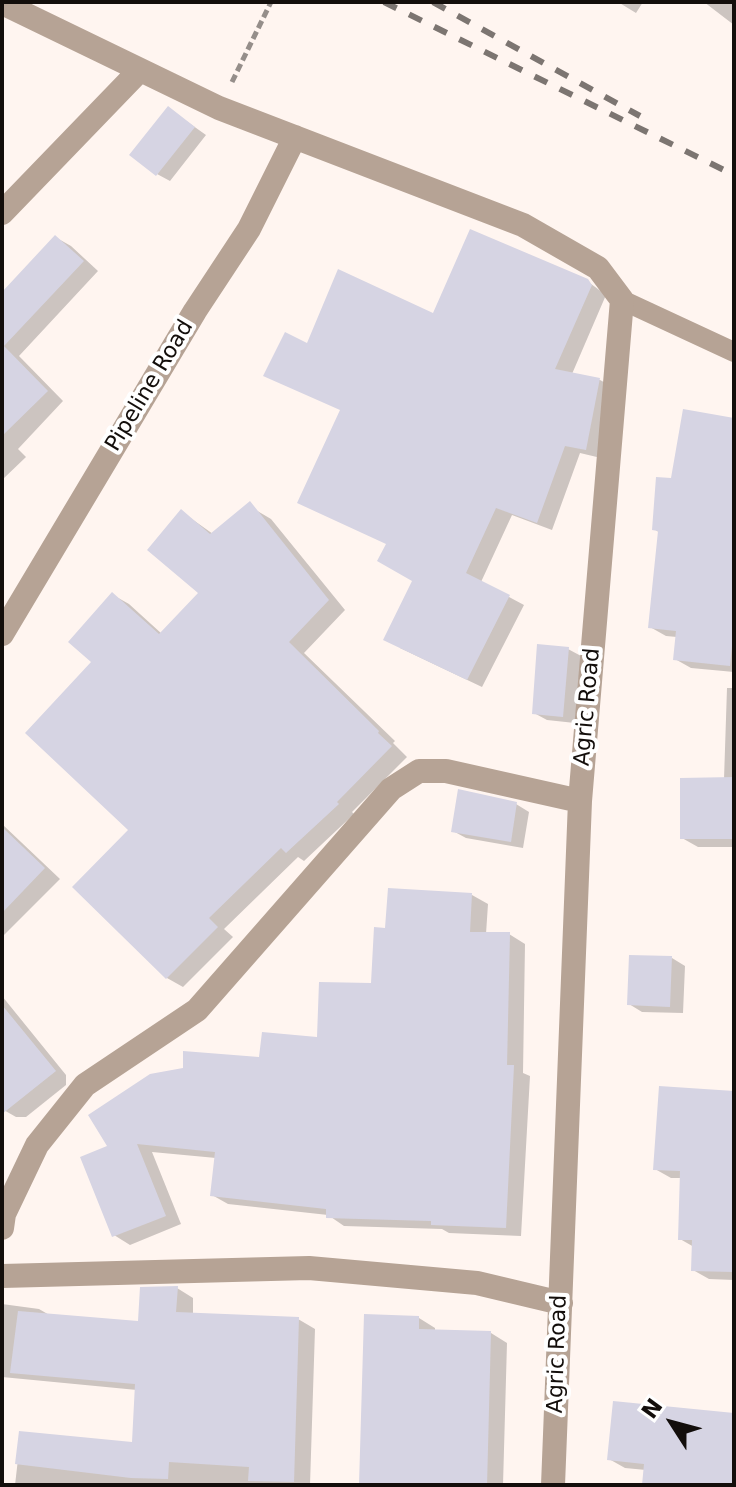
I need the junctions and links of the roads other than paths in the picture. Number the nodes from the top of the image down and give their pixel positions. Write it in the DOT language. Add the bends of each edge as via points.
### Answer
graph roads {
  1 [pos="2,3"];
  2 [pos="140,70"];
  3 [pos="295,137"];
  4 [pos="2,213"];
  5 [pos="622,300"];
  6 [pos="734,352"];
  7 [pos="2,634"];
  8 [pos="580,801"];
  9 [pos="2,1228"];
  10 [pos="2,1276"];
  11 [pos="561,1303"];
  12 [pos="553,1485"];
  1 -- 2 [label="street"];
  2 -- 3 [label="street"];
  2 -- 4 [label="street"];
  3 -- 5 [label="street" via="523,225 598,268"];
  3 -- 7 [label="street, Pipeline Road" via="249,229"];
  5 -- 6 [label="lane"];
  5 -- 8 [label="street, Agric Road"];
  8 -- 9 [label="street" via="446,771 419,771 391,789 197,1010 85,1085 37,1145"];
  8 -- 11 [label="street, Agric Road"];
  10 -- 11 [label="street" via="309,1268 477,1283"];
  11 -- 12 [label="street, Agric Road"];
}
